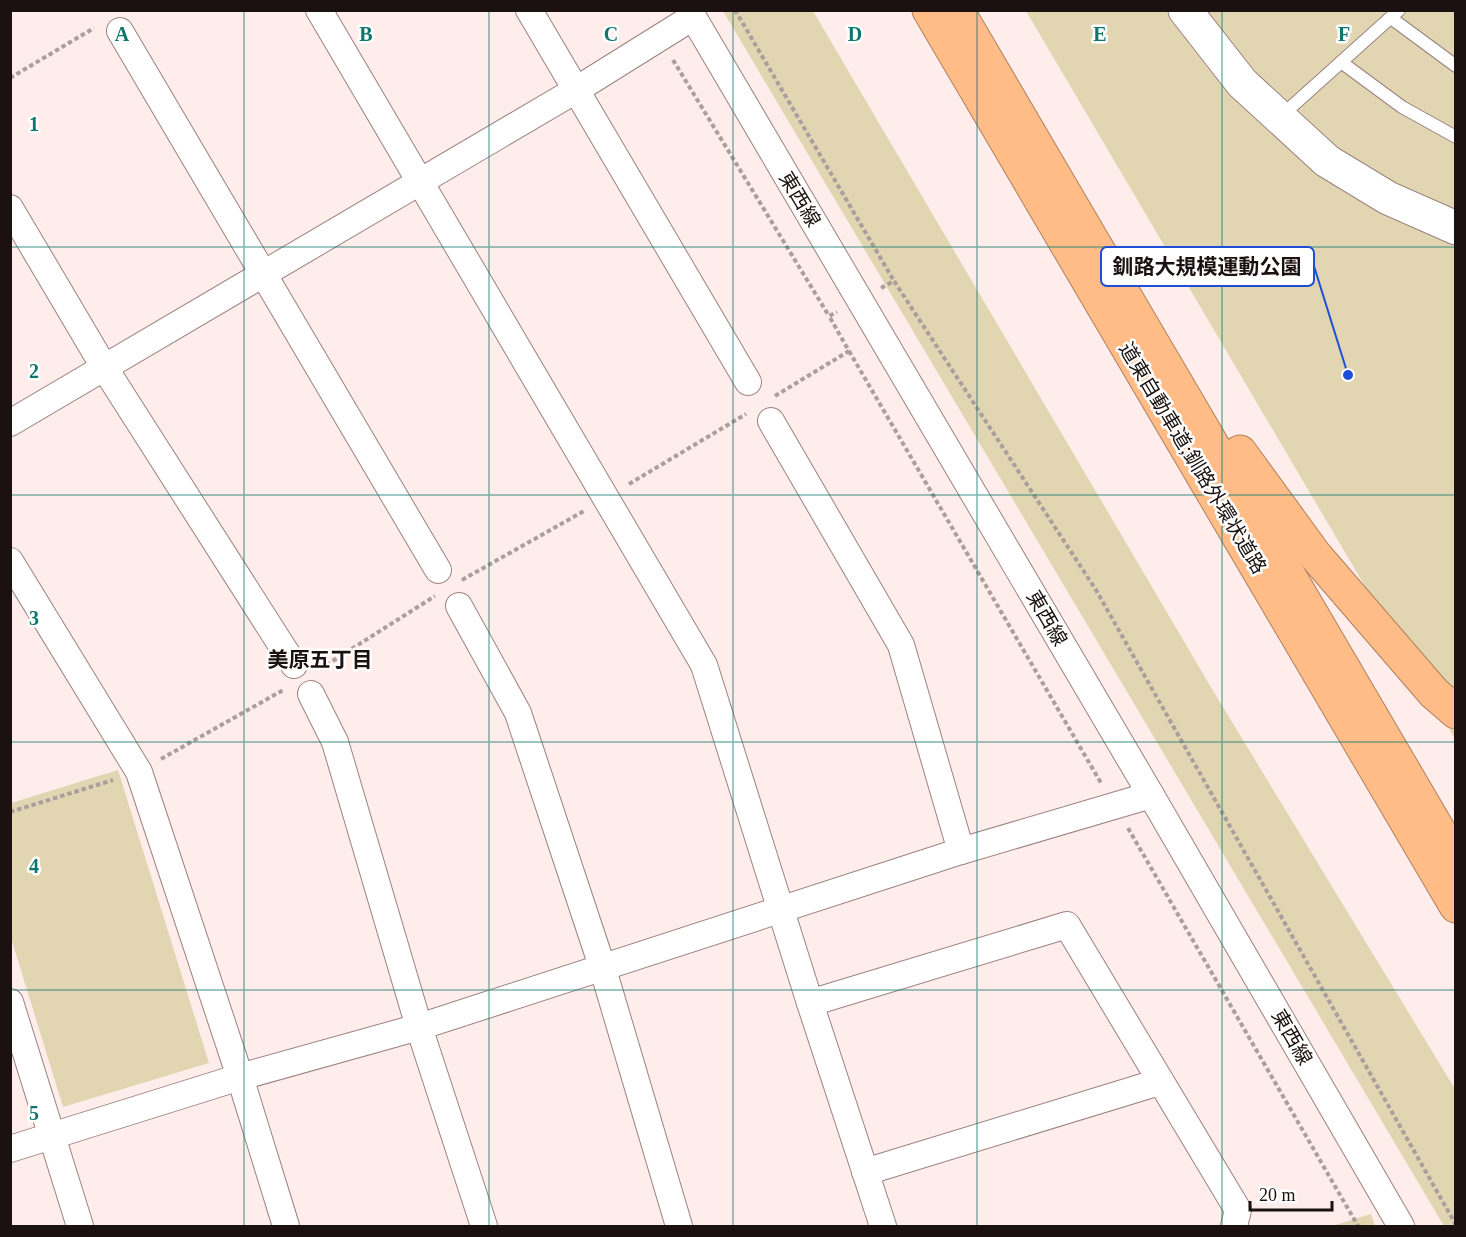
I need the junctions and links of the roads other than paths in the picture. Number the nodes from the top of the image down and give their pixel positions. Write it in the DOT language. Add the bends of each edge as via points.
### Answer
graph roads {
  1 [pos="319,10"];
  2 [pos="529,10"];
  3 [pos="929,10"];
  4 [pos="957,10"];
  5 [pos="1185,10"];
  6 [pos="692,14"];
  7 [pos="1395,14"];
  8 [pos="111,27"];
  9 [pos="1341,62"];
  10 [pos="1455,66"];
  11 [pos="576,90"];
  12 [pos="1279,118"];
  13 [pos="1455,137"];
  14 [pos="421,181"];
  15 [pos="10,208"];
  16 [pos="1455,228"];
  17 [pos="262,274"];
  18 [pos="1125,292"];
  19 [pos="104,367"];
  20 [pos="748,382"];
  21 [pos="765,410"];
  22 [pos="10,423"];
  23 [pos="10,561"];
  24 [pos="1455,712"];
  25 [pos="1151,795"];
  26 [pos="961,851"];
  27 [pos="1455,860"];
  28 [pos="1455,906"];
  29 [pos="780,909"];
  30 [pos="602,966"];
  31 [pos="10,1002"];
  32 [pos="810,1003"];
  33 [pos="419,1027"];
  34 [pos="240,1077"];
  35 [pos="1159,1082"];
  36 [pos="52,1136"];
  37 [pos="10,1149"];
  38 [pos="865,1172"];
  39 [pos="80,1227"];
  40 [pos="286,1227"];
  41 [pos="484,1227"];
  42 [pos="679,1227"];
  43 [pos="883,1227"];
  44 [pos="1234,1227"];
  45 [pos="1401,1227"];
  1 -- 14 [label="street"];
  2 -- 11 [label="street"];
  3 -- 28 [label="highway, 道東自動車道;釧路外環状道路"];
  4 -- 18 [label="highway, 道東自動車道;釧路外環状道路"];
  5 -- 12 [label="street" via="1242,83"];
  6 -- 11 [label="street"];
  6 -- 25 [label="street, 東西線"];
  7 -- 9 [label="lane"];
  7 -- 10 [label="lane"];
  8 -- 17 [label="street"];
  9 -- 12 [label="lane"];
  9 -- 13 [label="lane" via="1402,107"];
  11 -- 14 [label="street"];
  11 -- 20 [label="street"];
  12 -- 16 [label="street" via="1327,161 1388,198"];
  14 -- 17 [label="street"];
  14 -- 29 [label="street" via="704,665"];
  15 -- 19 [label="street"];
  17 -- 19 [label="street"];
  17 -- 30 [label="street" via="449,588 518,713"];
  18 -- 24 [label="highway" via="1315,555 1434,693"];
  18 -- 27 [label="highway, 道東自動車道;釧路外環状道路"];
  19 -- 22 [label="street"];
  19 -- 33 [label="street" via="303,679 335,742"];
  21 -- 26 [label="street" via="901,645"];
  23 -- 34 [label="street" via="139,772"];
  25 -- 26 [label="street"];
  25 -- 45 [label="street, 東西線"];
  26 -- 29 [label="street"];
  29 -- 30 [label="street"];
  29 -- 32 [label="street"];
  30 -- 33 [label="street"];
  30 -- 42 [label="street"];
  31 -- 36 [label="street"];
  32 -- 35 [label="street" via="1067,925"];
  32 -- 38 [label="street"];
  33 -- 34 [label="street"];
  33 -- 41 [label="street"];
  34 -- 36 [label="street"];
  34 -- 40 [label="street"];
  35 -- 38 [label="street"];
  35 -- 44 [label="street" via="1238,1210"];
  36 -- 37 [label="street"];
  36 -- 39 [label="street"];
  38 -- 43 [label="street"];
}
